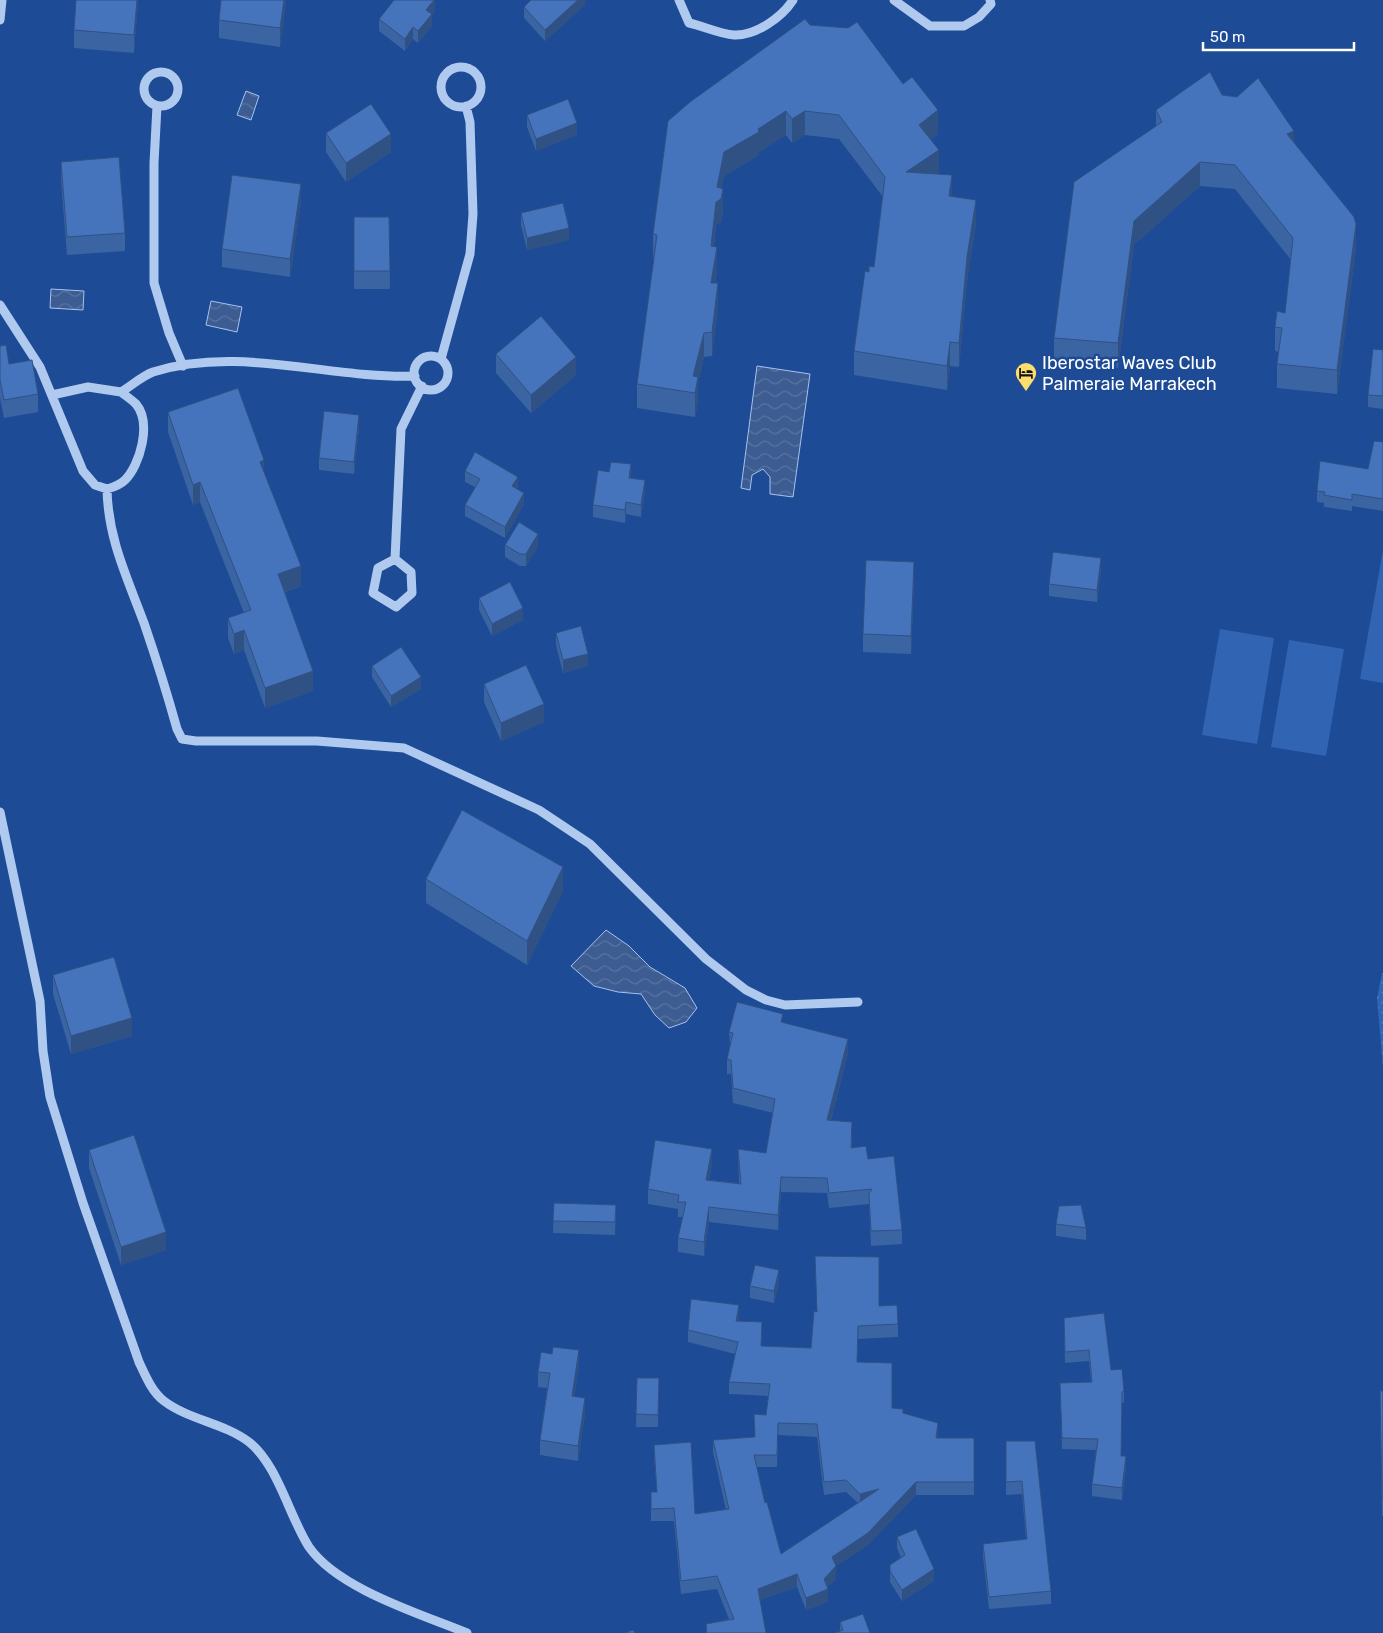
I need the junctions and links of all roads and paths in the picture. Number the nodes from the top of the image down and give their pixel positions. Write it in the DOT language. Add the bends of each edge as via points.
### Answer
graph roads {
  1 [pos="2,0"];
  2 [pos="679,0"];
  3 [pos="793,0"];
  4 [pos="894,0"];
  5 [pos="990,0"];
  6 [pos="0,20"];
  7 [pos="157,106"];
  8 [pos="466,106"];
  9 [pos="0,305"];
  10 [pos="441,359"];
  11 [pos="183,366"];
  12 [pos="415,376"];
  13 [pos="422,386"];
  14 [pos="121,392"];
  15 [pos="52,395"];
  16 [pos="107,489"];
  17 [pos="395,559"];
  18 [pos="0,812"];
  19 [pos="858,1002"];
  20 [pos="468,1633"];
  1 -- 6 [label="street"];
  2 -- 3 [label="street" via="689,22 735,35 767,24 786,11"];
  4 -- 5 [label="street" via="930,26 964,26 980,17 991,4"];
  7 -- 11 [label="street" via="154,284"];
  8 -- 8 [label="street" via="478,97 480,82 472,70 456,68 444,77 442,92 451,104"];
  8 -- 10 [label="street" via="470,122 472,233 465,275"];
  9 -- 15 [label="street" via="40,367"];
  10 -- 12 [label="street" via="435,356 422,358"];
  10 -- 13 [label="street" via="448,370 446,382 434,389"];
  11 -- 12 [label="street" via="226,361 388,377"];
  11 -- 14 [label="street" via="152,373"];
  12 -- 13 [label="street"];
  13 -- 17 [label="street" via="401,429"];
  14 -- 15 [label="street" via="88,387"];
  14 -- 16 [label="street" via="136,405 142,418 143,436 139,457 126,480"];
  15 -- 16 [label="street" via="83,471 94,485"];
  16 -- 19 [label="street" via="113,540 182,739 317,740 404,748 539,810 590,844 706,959 746,990 785,1006"];
  17 -- 17 [label="street" via="378,568 373,593 396,607 412,593 411,572"];
  18 -- 20 [label="street" via="40,1001 50,1097 83,1204 147,1379 162,1400 240,1436 260,1453 310,1547 322,1562 348,1581 384,1599"];
}
